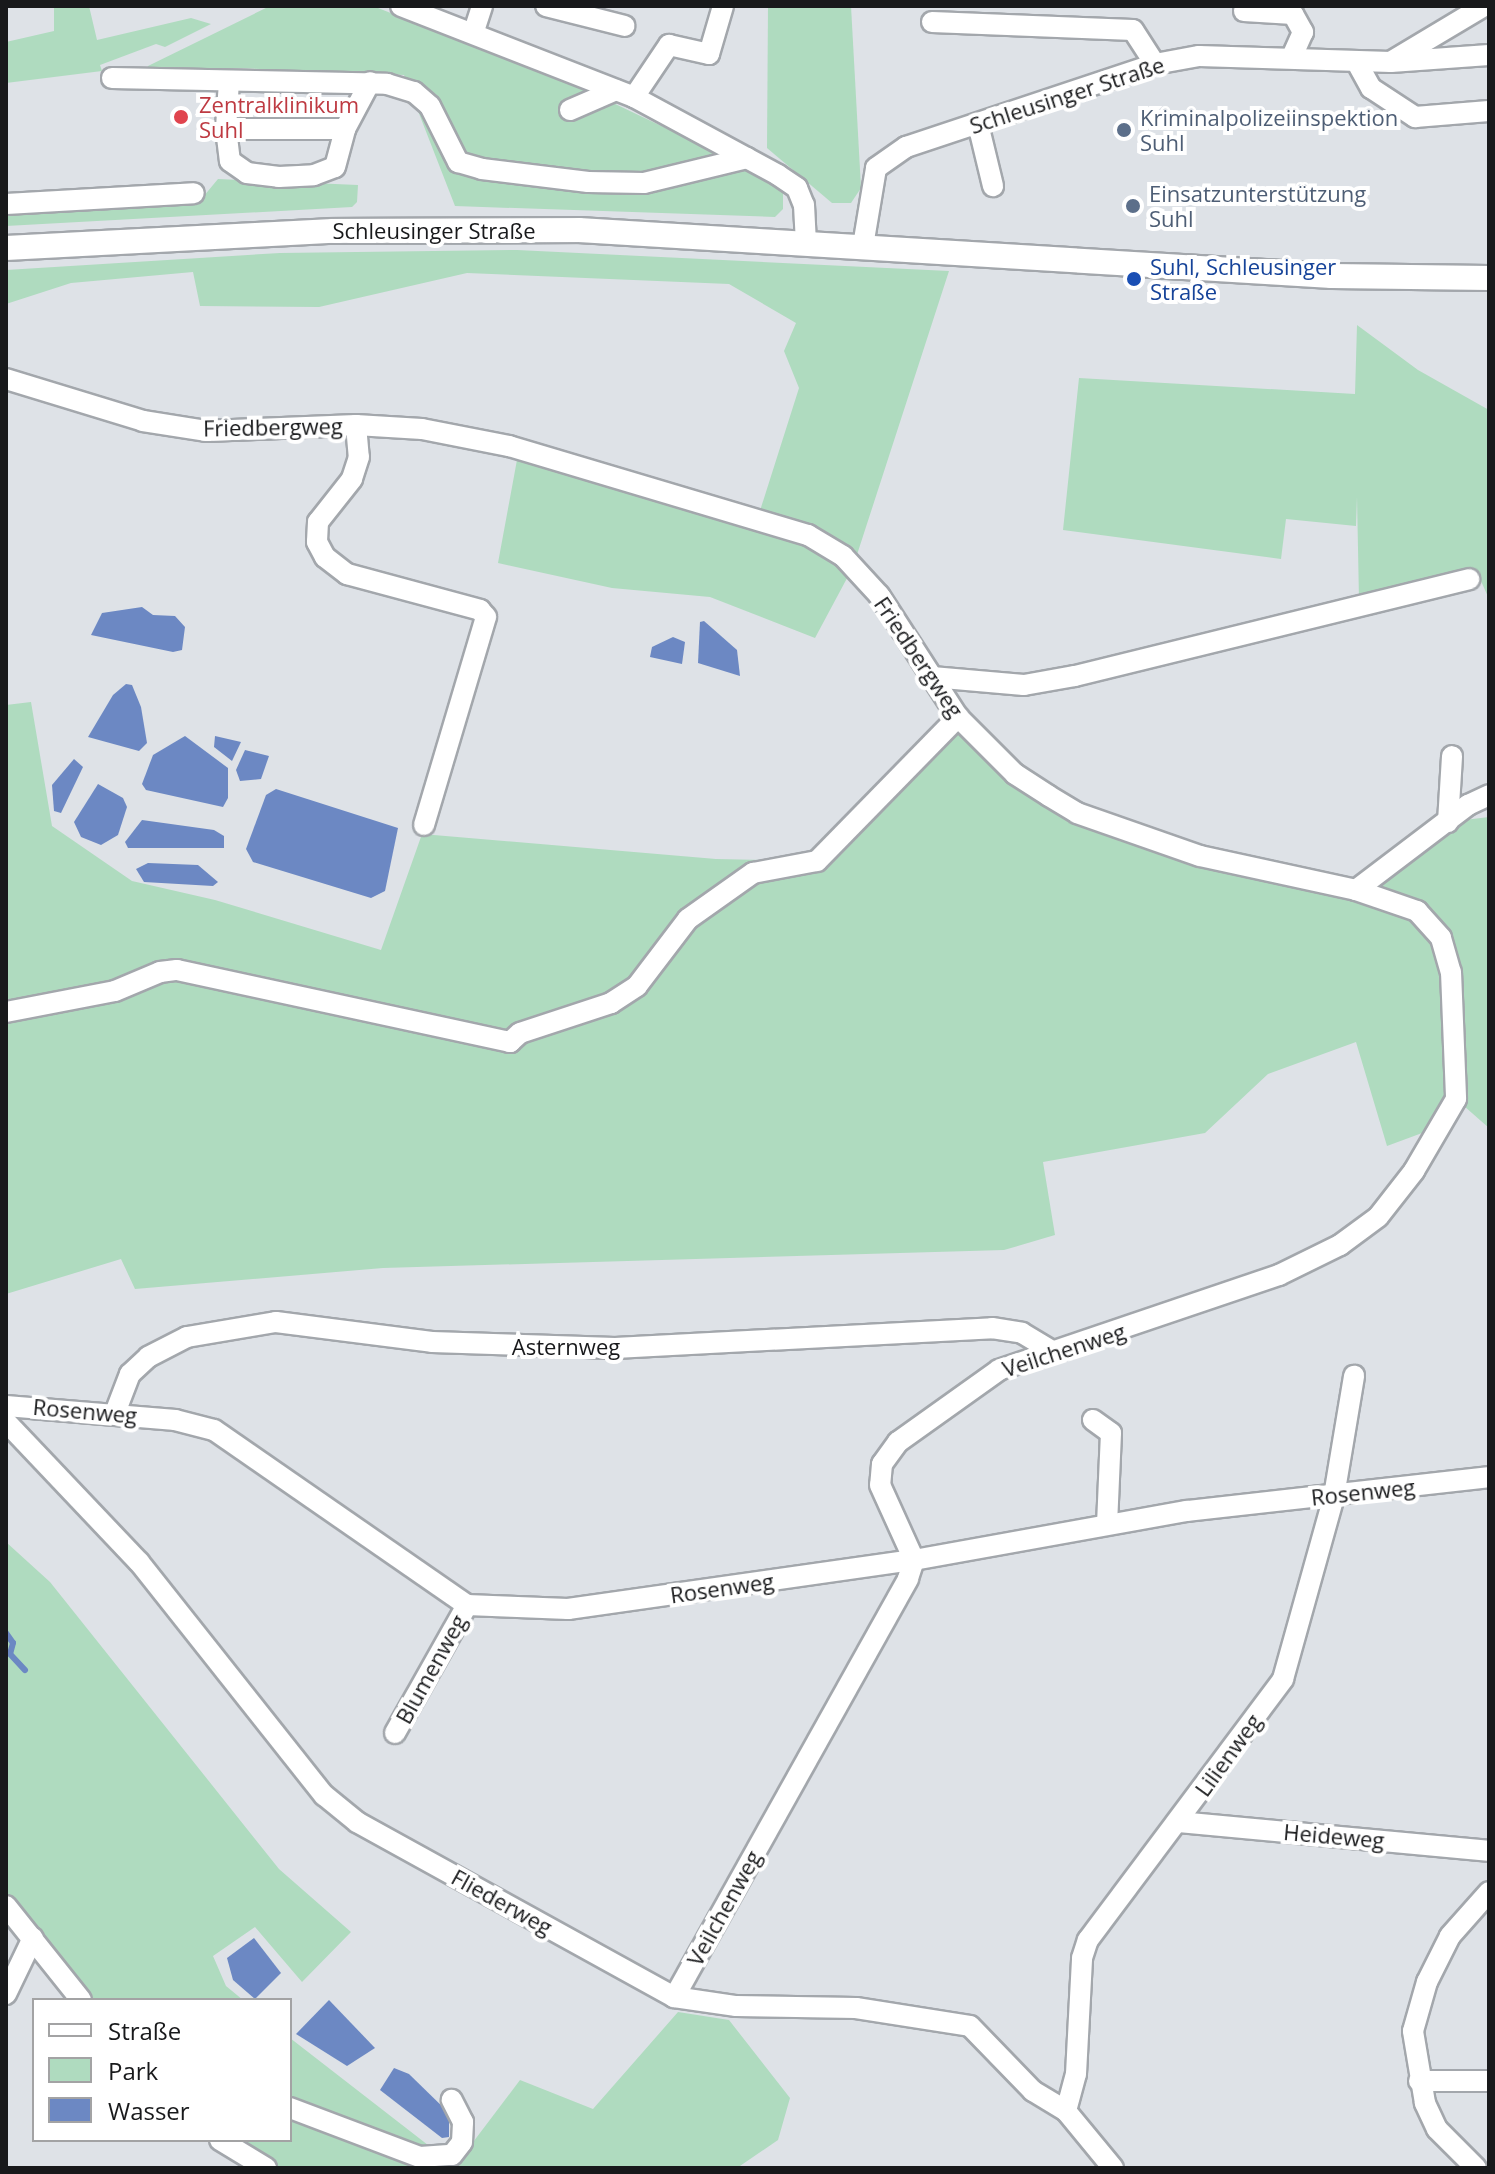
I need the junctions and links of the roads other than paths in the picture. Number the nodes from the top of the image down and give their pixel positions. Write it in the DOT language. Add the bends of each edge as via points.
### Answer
graph roads {
  1 [pos="401,6"];
  2 [pos="482,6"];
  3 [pos="546,6"];
  4 [pos="723,6"];
  5 [pos="1484,6"];
  6 [pos="1244,11"];
  7 [pos="932,22"];
  8 [pos="625,26"];
  9 [pos="474,31"];
  10 [pos="1489,55"];
  11 [pos="1292,57"];
  12 [pos="1356,61"];
  13 [pos="1391,62"];
  14 [pos="1155,64"];
  15 [pos="112,78"];
  16 [pos="229,81"];
  17 [pos="370,82"];
  18 [pos="625,94"];
  19 [pos="570,110"];
  20 [pos="1489,111"];
  21 [pos="978,124"];
  22 [pos="226,129"];
  23 [pos="345,129"];
  24 [pos="747,158"];
  25 [pos="993,186"];
  26 [pos="194,193"];
  27 [pos="6,204"];
  28 [pos="806,241"];
  29 [pos="863,246"];
  30 [pos="6,248"];
  31 [pos="1489,278"];
  32 [pos="6,379"];
  33 [pos="356,425"];
  34 [pos="1469,579"];
  35 [pos="932,677"];
  36 [pos="958,717"];
  37 [pos="1452,756"];
  38 [pos="1489,795"];
  39 [pos="1448,822"];
  40 [pos="424,825"];
  41 [pos="1356,890"];
  42 [pos="6,1012"];
  43 [pos="1456,1099"];
  44 [pos="1052,1351"];
  45 [pos="1354,1376"];
  46 [pos="6,1406"];
  47 [pos="115,1413"];
  48 [pos="1093,1420"];
  49 [pos="6,1422"];
  50 [pos="1489,1477"];
  51 [pos="1334,1496"];
  52 [pos="1107,1524"];
  53 [pos="914,1560"];
  54 [pos="467,1605"];
  55 [pos="395,1733"];
  56 [pos="1178,1822"];
  57 [pos="1489,1851"];
  58 [pos="1489,1892"];
  59 [pos="6,1906"];
  60 [pos="33,1938"];
  61 [pos="6,1994"];
  62 [pos="674,1997"];
  63 [pos="79,1998"];
  64 [pos="1419,2081"];
  65 [pos="1489,2081"];
  66 [pos="452,2100"];
  67 [pos="292,2109"];
  68 [pos="1066,2111"];
  69 [pos="223,2142"];
  70 [pos="266,2168"];
  71 [pos="1113,2168"];
  72 [pos="1476,2168"];
  1 -- 9 [label="street"];
  2 -- 9 [label="street"];
  3 -- 8 [label="street"];
  4 -- 18 [label="street" via="709,54 669,45"];
  5 -- 13 [label="street"];
  6 -- 11 [label="street" via="1293,14 1303,32"];
  7 -- 14 [label="street" via="1133,30"];
  9 -- 18 [label="street"];
  10 -- 13 [label="street, Schleusinger Straße"];
  11 -- 12 [label="street, Schleusinger Straße"];
  11 -- 14 [label="street, Schleusinger Straße" via="1199,56"];
  12 -- 13 [label="street, Schleusinger Straße"];
  12 -- 20 [label="street" via="1371,88 1415,117"];
  14 -- 21 [label="street, Schleusinger Straße"];
  15 -- 16 [label="street"];
  16 -- 17 [label="street"];
  16 -- 22 [label="street"];
  17 -- 23 [label="street"];
  17 -- 24 [label="street" via="414,92 430,106 458,162 482,169 644,183"];
  18 -- 19 [label="street"];
  18 -- 24 [label="street"];
  21 -- 25 [label="street"];
  21 -- 29 [label="street, Schleusinger Straße" via="906,147 876,168"];
  22 -- 23 [label="street"];
  22 -- 23 [label="street" via="230,161 247,173 279,177 314,175 335,167"];
  24 -- 28 [label="street" via="797,188 804,205"];
  26 -- 27 [label="street"];
  28 -- 29 [label="main road, Schleusinger Straße"];
  28 -- 30 [label="main road, Schleusinger Straße" via="460,228"];
  29 -- 31 [label="main road, Schleusinger Straße" via="1332,276"];
  32 -- 33 [label="street, Friedbergweg" via="143,421 207,431"];
  33 -- 35 [label="street, Friedbergweg" via="422,429 509,446 808,535 843,556 879,595"];
  33 -- 40 [label="street, Friedbergweg" via="359,457 352,479 318,522 317,542 325,557 347,574 480,610 486,617"];
  34 -- 35 [label="street" via="1075,676 1024,685"];
  35 -- 36 [label="street, Friedbergweg"];
  36 -- 41 [label="street, Friedbergweg" via="1015,774 1077,813 1200,856"];
  36 -- 42 [label="street" via="817,861 753,873 688,919 637,986 611,1003 520,1033 510,1042 177,970 115,991"];
  37 -- 39 [label="street"];
  38 -- 39 [label="street"];
  39 -- 41 [label="street"];
  41 -- 43 [label="street, Friedbergweg" via="1417,911 1441,938 1451,972"];
  43 -- 44 [label="street, Veilchenweg" via="1414,1171 1378,1217 1340,1245 1279,1275 1156,1321"];
  44 -- 47 [label="street, Asternweg" via="1022,1333 992,1328 615,1348 432,1342 276,1322 187,1337 148,1357 130,1374"];
  44 -- 53 [label="street, Veilchenweg" via="999,1370 898,1442 882,1464 880,1485"];
  45 -- 51 [label="street, Lilienweg"];
  46 -- 47 [label="street, Rosenweg"];
  47 -- 54 [label="street, Rosenweg" via="214,1430"];
  48 -- 52 [label="street" via="1111,1433"];
  49 -- 62 [label="street, Fliederweg" via="139,1562 324,1795 357,1822"];
  50 -- 51 [label="street, Rosenweg"];
  51 -- 52 [label="street, Rosenweg"];
  51 -- 56 [label="street, Lilienweg" via="1283,1679"];
  52 -- 53 [label="street, Rosenweg"];
  53 -- 54 [label="street, Rosenweg" via="568,1609"];
  53 -- 62 [label="street, Veilchenweg"];
  54 -- 55 [label="street, Blumenweg"];
  56 -- 57 [label="street, Heideweg"];
  56 -- 68 [label="street, Lilienweg" via="1088,1940 1082,1958 1076,2074"];
  58 -- 64 [label="street" via="1450,1936 1427,1982 1413,2031"];
  59 -- 60 [label="street"];
  60 -- 61 [label="street"];
  60 -- 63 [label="street"];
  62 -- 68 [label="street, Fliederweg" via="947,2019 970,2026 1033,2091"];
  64 -- 65 [label="street"];
  64 -- 72 [label="street" via="1437,2129"];
  66 -- 67 [label="street" via="463,2122 462,2142 452,2155 420,2157"];
  68 -- 71 [label="street, Fliederweg"];
  69 -- 70 [label="street"];
}
